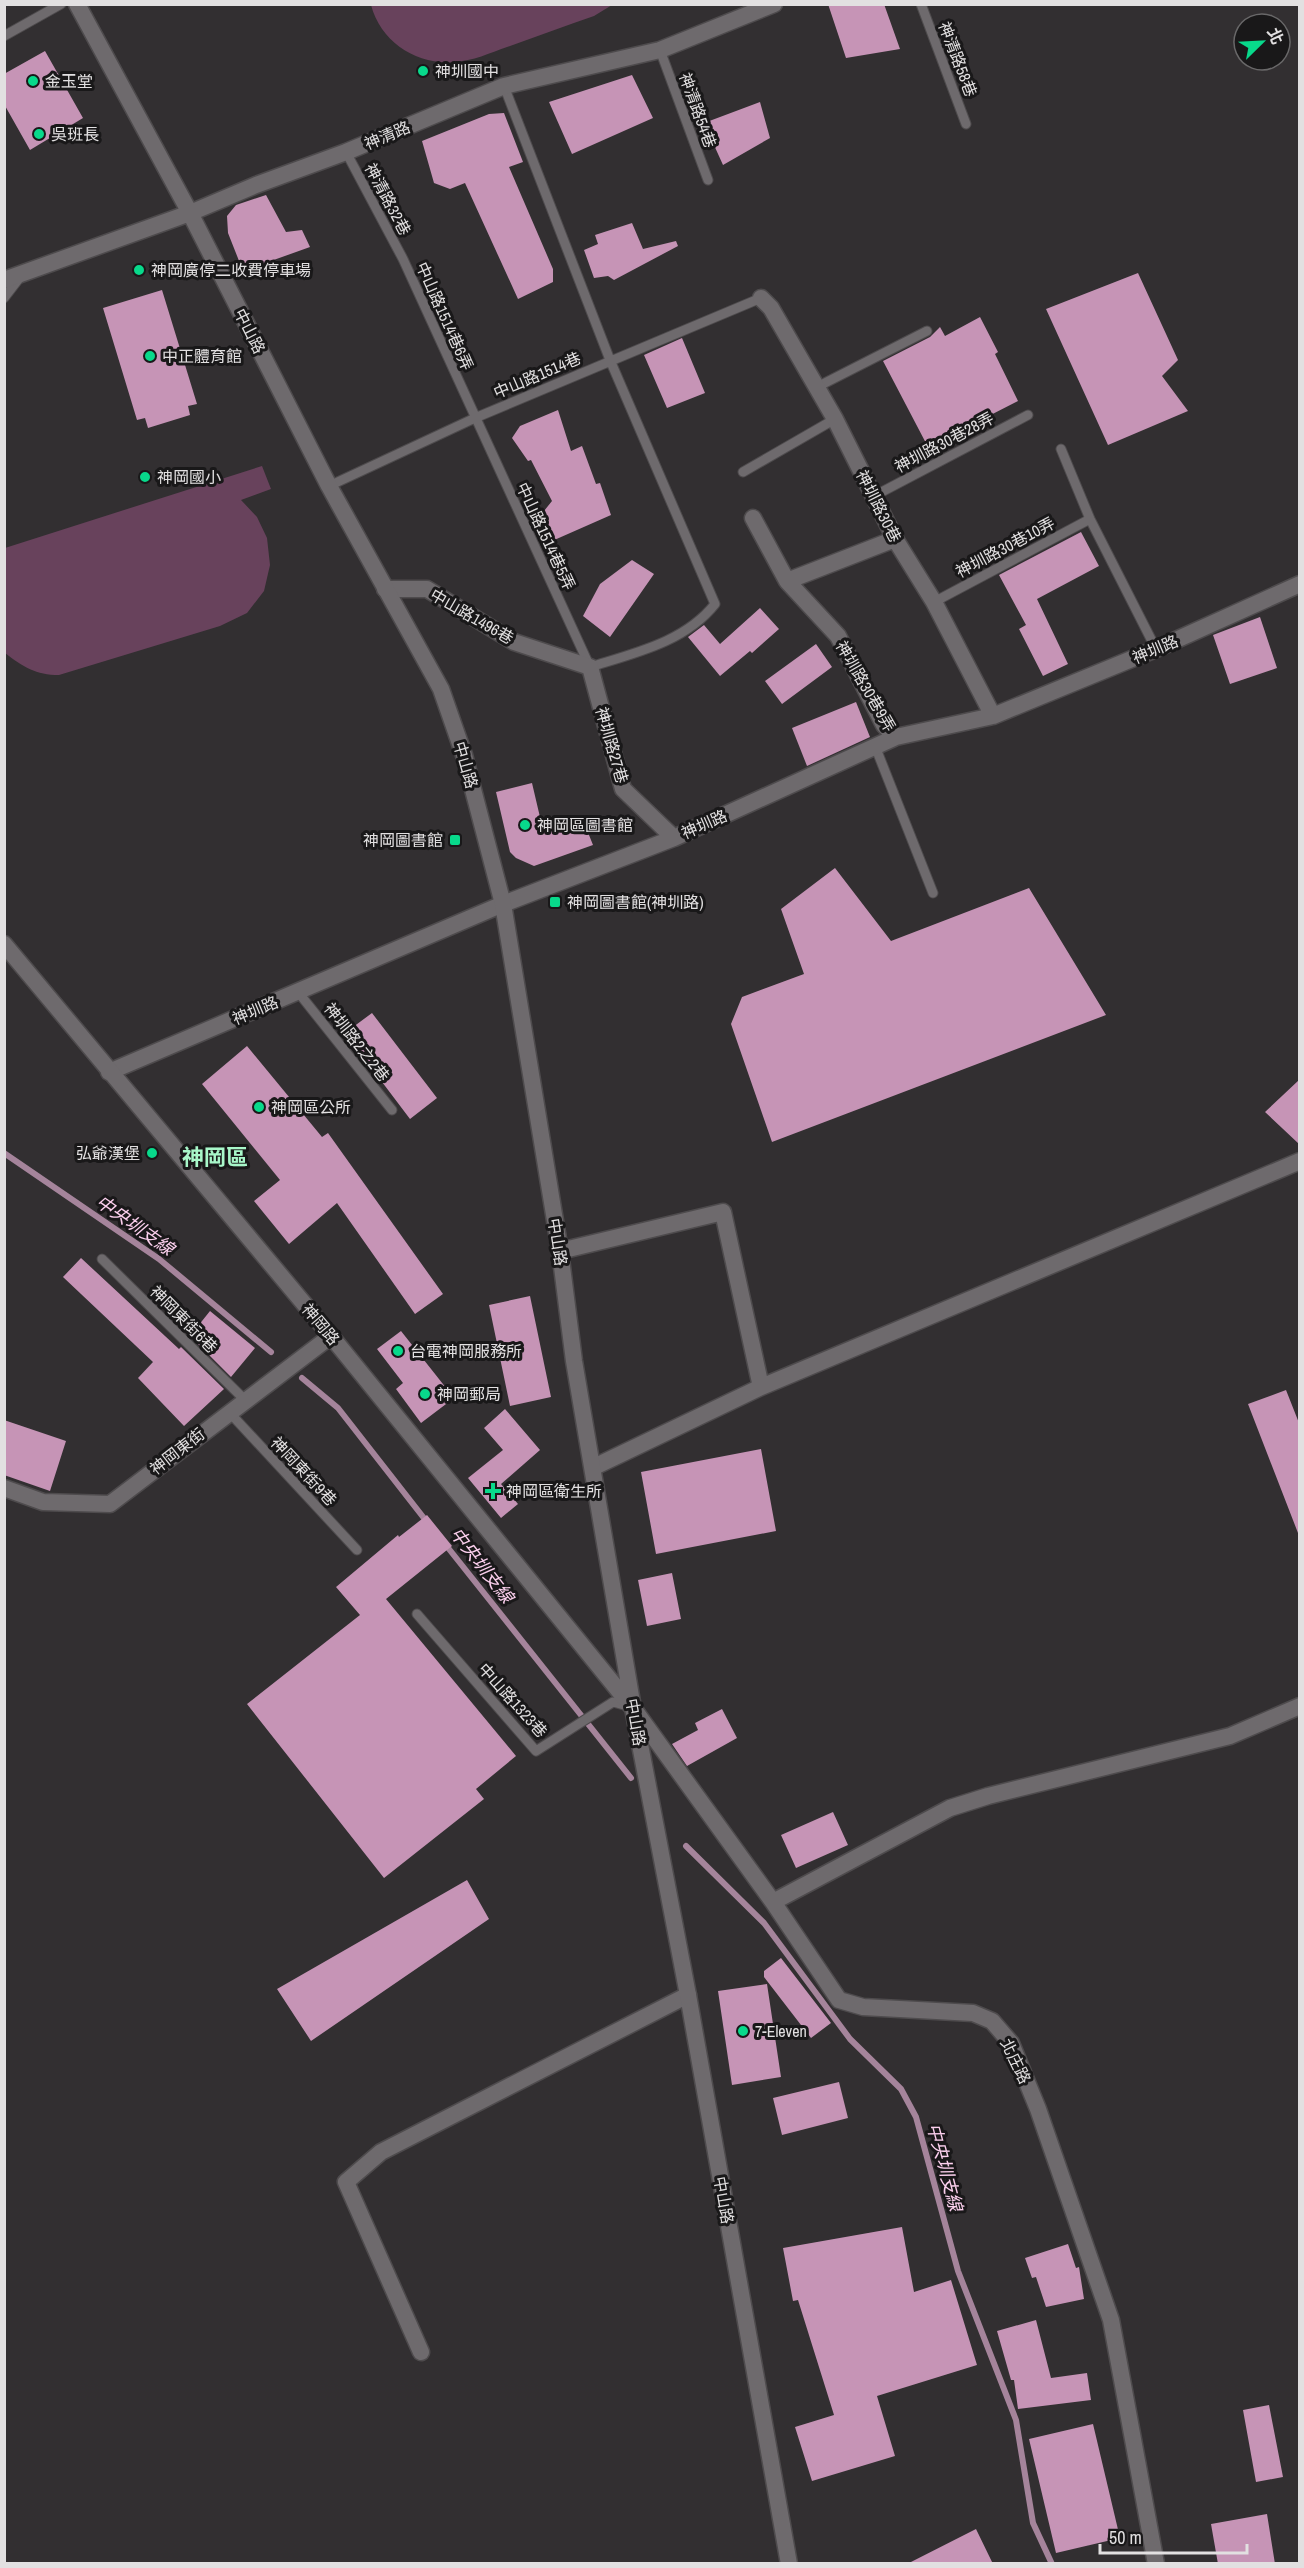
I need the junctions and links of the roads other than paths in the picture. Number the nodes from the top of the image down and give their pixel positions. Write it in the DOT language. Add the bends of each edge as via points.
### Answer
graph roads {
  1 [pos="61,4"];
  2 [pos="77,4"];
  3 [pos="774,4"];
  4 [pos="921,4"];
  5 [pos="4,36"];
  6 [pos="660,50"];
  7 [pos="504,86"];
  8 [pos="966,124"];
  9 [pos="346,153"];
  10 [pos="708,180"];
  11 [pos="190,213"];
  12 [pos="403,260"];
  13 [pos="23,273"];
  14 [pos="4,280"];
  15 [pos="4,298"];
  16 [pos="761,298"];
  17 [pos="927,331"];
  18 [pos="610,360"];
  19 [pos="817,387"];
  20 [pos="1028,415"];
  21 [pos="475,418"];
  22 [pos="835,419"];
  23 [pos="1061,449"];
  24 [pos="744,472"];
  25 [pos="329,486"];
  26 [pos="873,496"];
  27 [pos="753,518"];
  28 [pos="1090,519"];
  29 [pos="895,538"];
  30 [pos="788,581"];
  31 [pos="1299,584"];
  32 [pos="385,589"];
  33 [pos="934,602"];
  34 [pos="1156,649"];
  35 [pos="590,667"];
  36 [pos="993,716"];
  37 [pos="896,737"];
  38 [pos="875,747"];
  39 [pos="674,838"];
  40 [pos="933,893"];
  41 [pos="503,904"];
  42 [pos="4,944"];
  43 [pos="298,992"];
  44 [pos="110,1072"];
  45 [pos="392,1110"];
  46 [pos="1299,1161"];
  47 [pos="560,1251"];
  48 [pos="102,1259"];
  49 [pos="331,1336"];
  50 [pos="761,1387"];
  51 [pos="245,1400"];
  52 [pos="229,1412"];
  53 [pos="594,1467"];
  54 [pos="4,1488"];
  55 [pos="357,1550"];
  56 [pos="417,1614"];
  57 [pos="1299,1706"];
  58 [pos="633,1708"];
  59 [pos="773,1902"];
  60 [pos="688,1995"];
  61 [pos="421,2352"];
  62 [pos="789,2564"];
  63 [pos="1156,2564"];
  1 -- 5 [label="lane"];
  2 -- 11 [label="street, 中山路"];
  3 -- 6 [label="street, 神清路"];
  4 -- 8 [label="lane, 神清路58巷"];
  6 -- 7 [label="street, 神清路"];
  6 -- 10 [label="lane, 神清路54巷"];
  7 -- 9 [label="street, 神清路"];
  7 -- 18 [label="lane"];
  9 -- 11 [label="street, 神清路"];
  9 -- 12 [label="lane, 神清路32巷"];
  11 -- 13 [label="street, 神清路"];
  11 -- 25 [label="street, 中山路"];
  12 -- 21 [label="lane, 中山路1514巷6弄"];
  13 -- 14 [label="street, 神清路"];
  13 -- 15 [label="lane"];
  16 -- 18 [label="lane, 中山路1514巷"];
  16 -- 19 [label="street, 神圳路30巷" via="771,308"];
  17 -- 19 [label="lane"];
  18 -- 21 [label="lane, 中山路1514巷"];
  18 -- 35 [label="lane" via="715,604 693,627"];
  19 -- 22 [label="street, 神圳路30巷"];
  20 -- 26 [label="lane, 神圳路30巷28弄"];
  21 -- 25 [label="lane, 中山路1514巷"];
  21 -- 35 [label="lane, 中山路1514巷5弄"];
  22 -- 24 [label="lane"];
  22 -- 26 [label="street, 神圳路30巷"];
  23 -- 28 [label="lane"];
  25 -- 32 [label="street, 中山路"];
  26 -- 29 [label="street, 神圳路30巷"];
  27 -- 30 [label="street, 神圳路30巷9弄"];
  28 -- 33 [label="lane, 神圳路30巷10弄"];
  28 -- 34 [label="lane"];
  29 -- 30 [label="street"];
  29 -- 33 [label="street, 神圳路30巷"];
  30 -- 37 [label="street, 神圳路30巷9弄" via="838,636 884,724"];
  31 -- 34 [label="street, 神圳路"];
  32 -- 35 [label="street, 中山路1496巷" via="427,589 514,642"];
  32 -- 41 [label="street, 中山路" via="441,690 464,755"];
  33 -- 36 [label="street, 神圳路30巷"];
  34 -- 36 [label="street, 神圳路"];
  35 -- 39 [label="street, 神圳路27巷" via="623,789"];
  36 -- 37 [label="street, 神圳路"];
  37 -- 38 [label="street, 神圳路"];
  38 -- 39 [label="street, 神圳路"];
  38 -- 40 [label="lane"];
  39 -- 41 [label="street, 神圳路"];
  41 -- 43 [label="street, 神圳路"];
  41 -- 47 [label="street, 中山路"];
  42 -- 44 [label="street, 神岡路"];
  43 -- 44 [label="street, 神圳路"];
  43 -- 45 [label="lane, 神圳路2之2巷"];
  44 -- 49 [label="street, 神岡路"];
  46 -- 50 [label="street"];
  47 -- 50 [label="street" via="723,1212"];
  47 -- 53 [label="street, 中山路" via="574,1361"];
  48 -- 51 [label="lane, 神岡東街6巷"];
  49 -- 51 [label="street, 神岡東街"];
  49 -- 58 [label="street, 神岡路"];
  50 -- 53 [label="street"];
  51 -- 52 [label="street, 神岡東街"];
  52 -- 54 [label="street, 神岡東街" via="110,1504 43,1502"];
  52 -- 55 [label="lane, 神岡東街9巷"];
  53 -- 58 [label="street, 中山路"];
  56 -- 58 [label="lane, 中山路1323巷" via="536,1751 613,1702"];
  57 -- 59 [label="street" via="1230,1736 950,1808"];
  58 -- 59 [label="street, 北庄路"];
  58 -- 60 [label="street, 中山路"];
  59 -- 63 [label="street, 北庄路" via="839,2000 863,2007 973,2013 992,2021 1011,2043 1111,2320"];
  60 -- 61 [label="street" via="381,2152 346,2182"];
  60 -- 62 [label="street, 中山路"];
}
